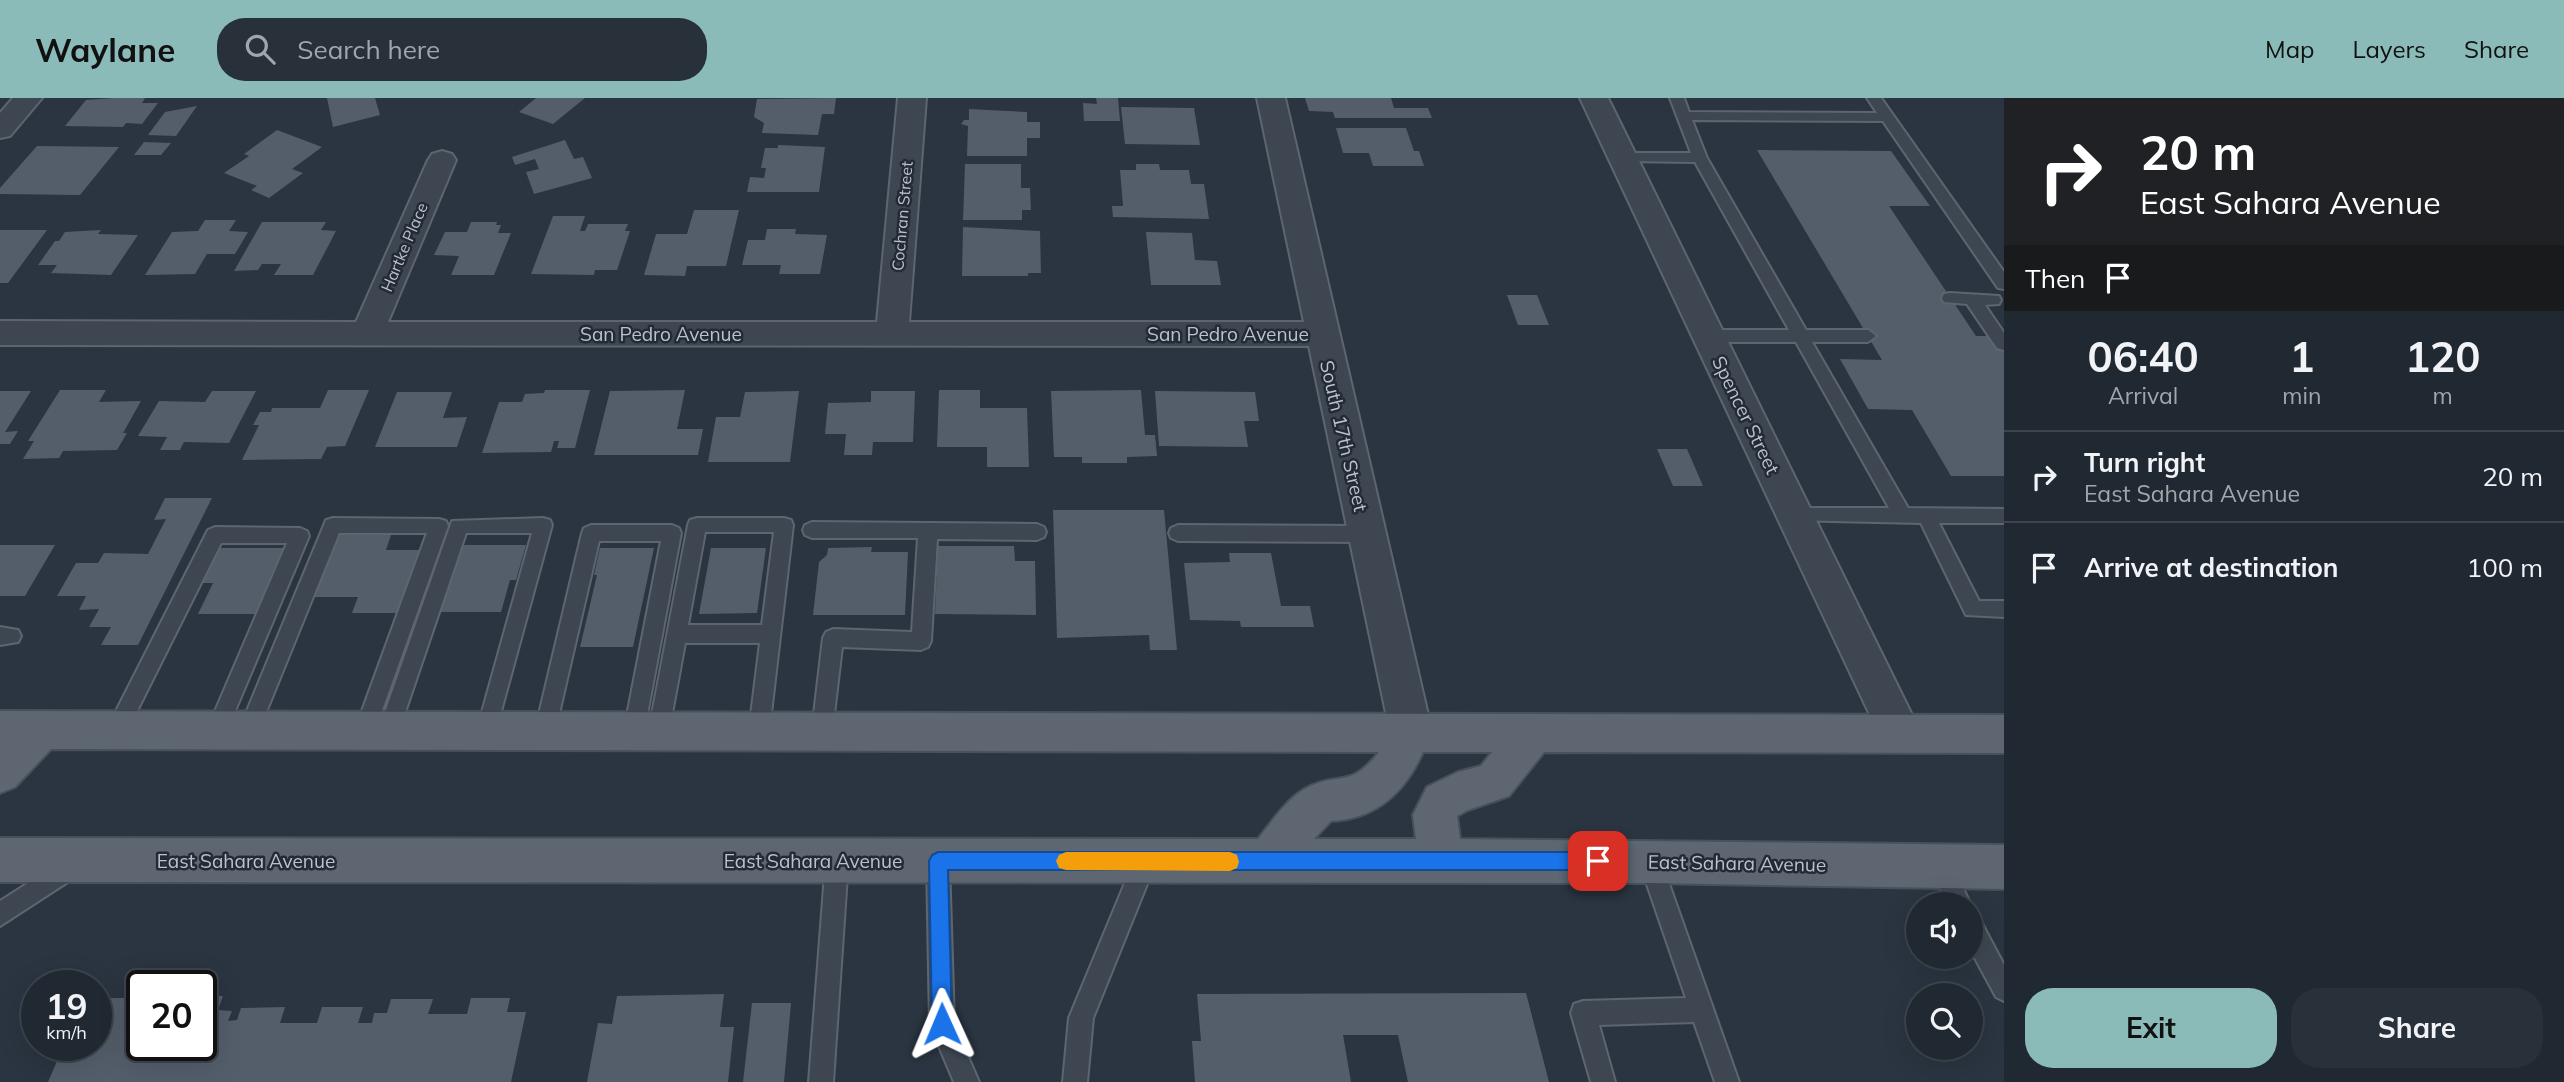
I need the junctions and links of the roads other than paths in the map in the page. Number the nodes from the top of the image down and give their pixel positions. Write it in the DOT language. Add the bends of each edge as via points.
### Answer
graph roads {
  1 [pos="28,98"];
  2 [pos="912,98"];
  3 [pos="1271,98"];
  4 [pos="1594,98"];
  5 [pos="1677,98"];
  6 [pos="1874,98"];
  7 [pos="1684,116"];
  8 [pos="1887,117"];
  9 [pos="0,130"];
  10 [pos="1623,157"];
  11 [pos="1700,158"];
  12 [pos="442,160"];
  13 [pos="2004,284"];
  14 [pos="1950,298"];
  15 [pos="1972,299"];
  16 [pos="1998,300"];
  17 [pos="2004,316"];
  18 [pos="1985,317"];
  19 [pos="0,333"];
  20 [pos="367,334"];
  21 [pos="892,334"];
  22 [pos="1321,334"];
  23 [pos="1799,335"];
  24 [pos="1708,336"];
  25 [pos="1868,336"];
  26 [pos="2003,344"];
  27 [pos="1794,515"];
  28 [pos="1902,515"];
  29 [pos="1926,515"];
  30 [pos="2004,516"];
  31 [pos="813,530"];
  32 [pos="928,531"];
  33 [pos="1037,531"];
  34 [pos="1178,533"];
  35 [pos="1366,534"];
  36 [pos="2004,609"];
  37 [pos="677,634"];
  38 [pos="771,634"];
  39 [pos="0,730"];
  40 [pos="42,730"];
  41 [pos="117,730"];
  42 [pos="233,730"];
  43 [pos="377,730"];
  44 [pos="487,730"];
  45 [pos="545,731"];
  46 [pos="647,731"];
  47 [pos="760,731"];
  48 [pos="822,731"];
  49 [pos="1535,731"];
  50 [pos="1410,732"];
  51 [pos="1899,733"];
  52 [pos="2004,734"];
  53 [pos="0,773"];
  54 [pos="0,860"];
  55 [pos="78,861"];
  56 [pos="837,861"];
  57 [pos="938,861"];
  58 [pos="1268,861"];
  59 [pos="1650,861"];
  60 [pos="1145,862"];
  61 [pos="1441,862"];
  62 [pos="1940,865"];
  63 [pos="2004,867"];
  64 [pos="1954,892"];
  65 [pos="0,915"];
  66 [pos="1983,949"];
  67 [pos="2004,989"];
  68 [pos="1701,1010"];
  69 [pos="821,1082"];
  70 [pos="967,1082"];
  71 [pos="1075,1082"];
  72 [pos="1603,1082"];
  73 [pos="1727,1082"];
  1 -- 9 [label="street"];
  2 -- 21 [label="street, Cochran Street"];
  3 -- 22 [label="street, South 17th Street"];
  4 -- 10 [label="street, Spencer Street"];
  5 -- 7 [label="lane"];
  6 -- 8 [label="lane"];
  7 -- 8 [label="lane"];
  7 -- 11 [label="lane"];
  8 -- 13 [label="lane"];
  10 -- 11 [label="lane"];
  10 -- 24 [label="street, Spencer Street"];
  11 -- 23 [label="lane"];
  12 -- 20 [label="street, Hartke Place"];
  14 -- 15 [label="lane"];
  15 -- 16 [label="lane"];
  15 -- 18 [label="lane"];
  16 -- 17 [label="lane"];
  17 -- 18 [label="lane"];
  18 -- 26 [label="lane"];
  19 -- 20 [label="street, San Pedro Avenue"];
  20 -- 21 [label="street, San Pedro Avenue"];
  21 -- 22 [label="street, San Pedro Avenue"];
  22 -- 35 [label="street, South 17th Street"];
  23 -- 24 [label="lane"];
  23 -- 25 [label="lane"];
  23 -- 28 [label="lane"];
  24 -- 27 [label="street, Spencer Street"];
  27 -- 28 [label="lane"];
  27 -- 51 [label="street, Spencer Street"];
  28 -- 29 [label="lane"];
  29 -- 30 [label="lane"];
  29 -- 36 [label="lane" via="1973,609"];
  31 -- 32 [label="lane"];
  32 -- 33 [label="lane"];
  32 -- 48 [label="lane" via="921,641 833,638"];
  34 -- 35 [label="lane"];
  35 -- 50 [label="street, South 17th Street"];
  37 -- 38 [label="lane"];
  37 -- 38 [label="lane" via="697,525 784,525"];
  37 -- 46 [label="lane"];
  38 -- 47 [label="lane"];
  39 -- 40 [label="main road"];
  40 -- 41 [label="main road"];
  40 -- 53 [label="main road"];
  41 -- 42 [label="main road"];
  41 -- 42 [label="lane" via="215,535 300,536"];
  42 -- 43 [label="main road"];
  42 -- 43 [label="lane" via="333,525 439,526"];
  43 -- 44 [label="main road"];
  43 -- 44 [label="lane" via="460,527 543,525"];
  44 -- 45 [label="main road"];
  45 -- 46 [label="main road"];
  45 -- 46 [label="lane" via="591,533 672,533"];
  46 -- 47 [label="main road"];
  47 -- 48 [label="main road"];
  48 -- 50 [label="main road"];
  49 -- 50 [label="main road"];
  49 -- 51 [label="main road"];
  49 -- 61 [label="main road" via="1494,782 1442,801 1435,815"];
  50 -- 58 [label="main road" via="1404,751 1377,786 1352,798 1318,804"];
  51 -- 52 [label="main road"];
  54 -- 55 [label="main road, East Sahara Avenue"];
  55 -- 56 [label="main road, East Sahara Avenue"];
  55 -- 65 [label="lane"];
  56 -- 57 [label="main road, East Sahara Avenue"];
  56 -- 69 [label="lane"];
  57 -- 60 [label="main road, East Sahara Avenue"];
  57 -- 70 [label="lane" via="942,1024"];
  58 -- 60 [label="main road, East Sahara Avenue"];
  58 -- 61 [label="main road, East Sahara Avenue"];
  59 -- 61 [label="main road, East Sahara Avenue"];
  59 -- 62 [label="main road, East Sahara Avenue"];
  59 -- 68 [label="lane"];
  60 -- 71 [label="lane" via="1081,1018"];
  62 -- 63 [label="main road, East Sahara Avenue"];
  62 -- 64 [label="lane"];
  66 -- 67 [label="lane"];
  68 -- 72 [label="lane" via="1583,1013"];
  68 -- 73 [label="lane"];
}
